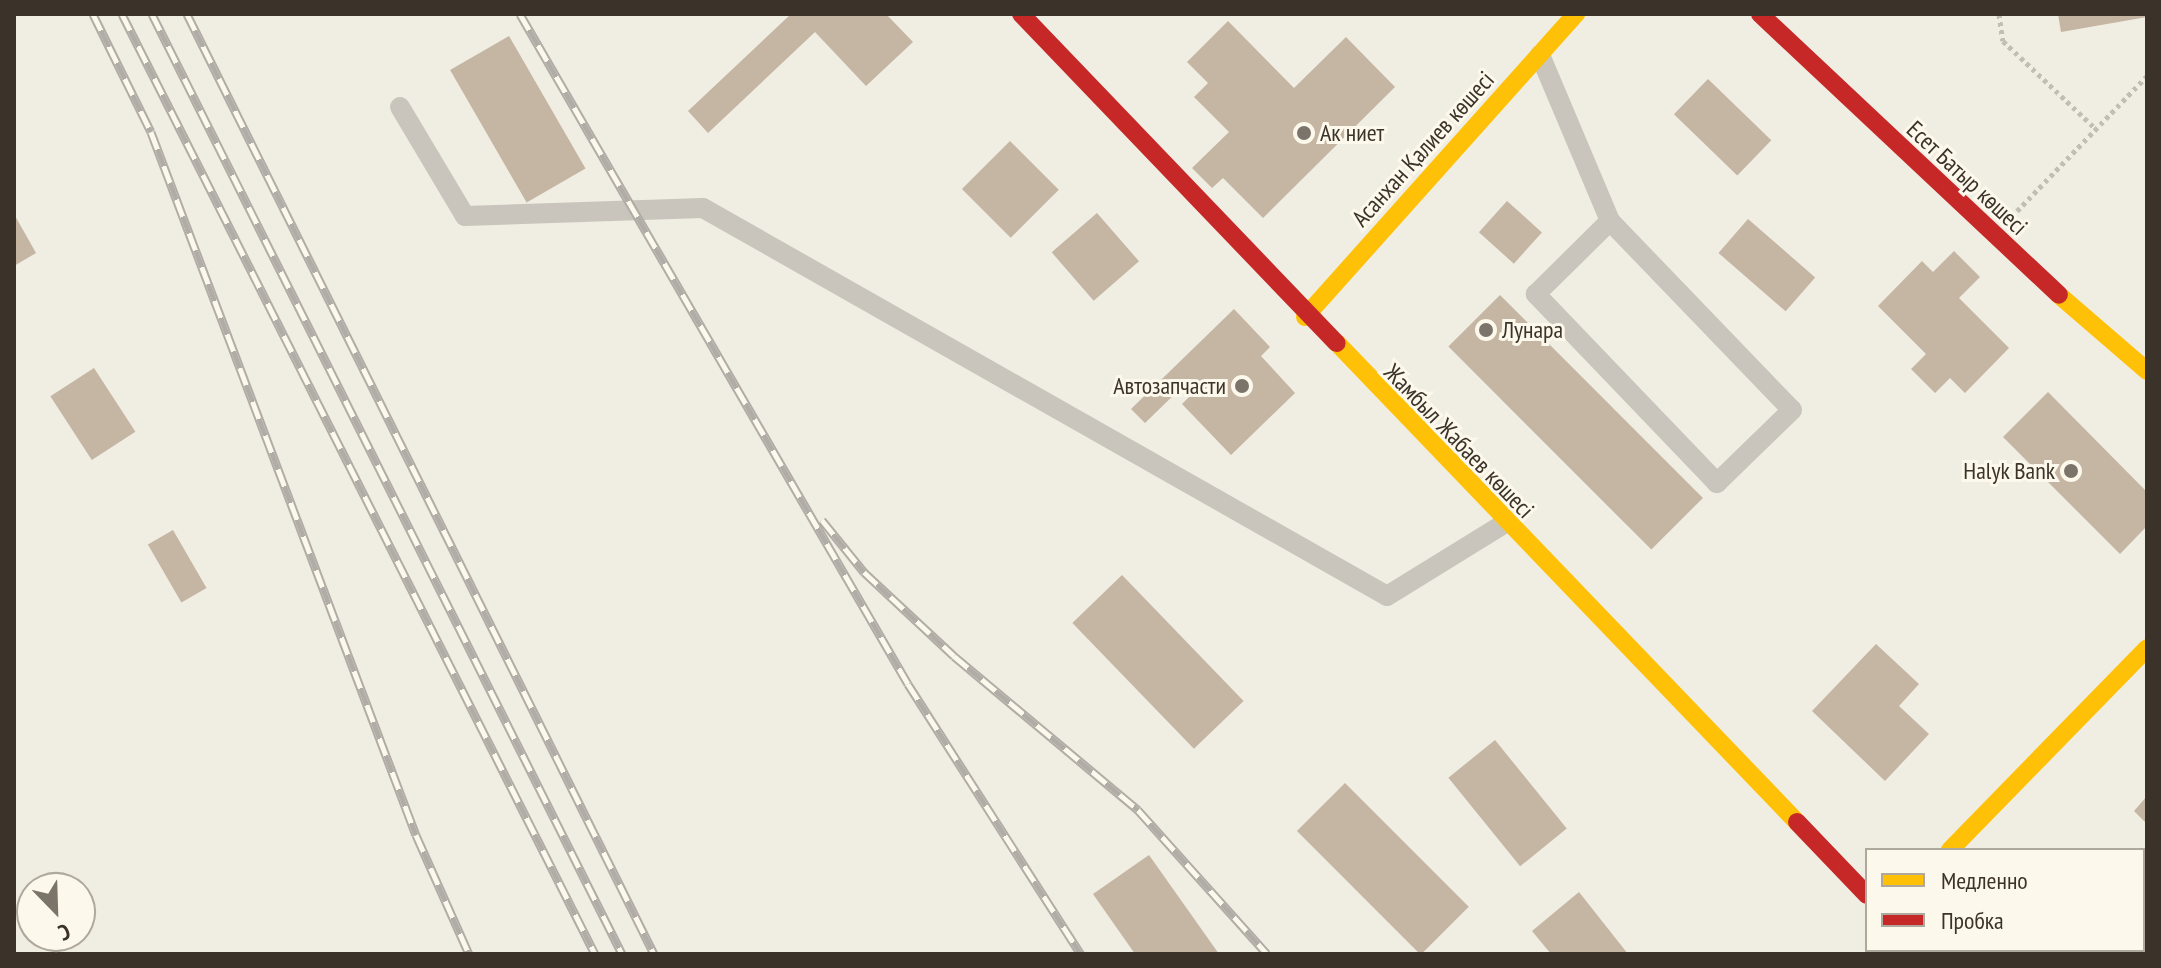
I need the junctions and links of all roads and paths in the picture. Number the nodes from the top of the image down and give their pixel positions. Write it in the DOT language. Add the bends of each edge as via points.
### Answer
graph roads {
  1 [pos="1021,14"];
  2 [pos="1576,14"];
  3 [pos="1760,14"];
  4 [pos="1999,14"];
  5 [pos="1540,55"];
  6 [pos="2147,76"];
  7 [pos="400,107"];
  8 [pos="2096,129"];
  9 [pos="1610,221"];
  10 [pos="1992,237"];
  11 [pos="1305,317"];
  12 [pos="2147,371"];
  13 [pos="1505,523"];
  14 [pos="2147,648"];
  15 [pos="1952,848"];
  16 [pos="1865,893"];
  1 -- 11 [label="street, Жамбыл Жабаев көшесі"];
  2 -- 5 [label="street, Асанхан Қалиев көшесі"];
  3 -- 10 [label="street, Есет Батыр көшесі"];
  4 -- 8 [label="path" via="2003,41"];
  5 -- 9 [label="lane"];
  5 -- 11 [label="street, Асанхан Қалиев көшесі"];
  6 -- 8 [label="path"];
  7 -- 13 [label="lane" via="465,216 703,208 1387,596"];
  8 -- 10 [label="path"];
  9 -- 9 [label="lane" via="1536,294 1717,483 1792,410"];
  10 -- 12 [label="street, Есет Батыр көшесі"];
  11 -- 13 [label="street, Жамбыл Жабаев көшесі"];
  13 -- 16 [label="street, Жамбыл Жабаев көшесі"];
  14 -- 15 [label="street"];
}
